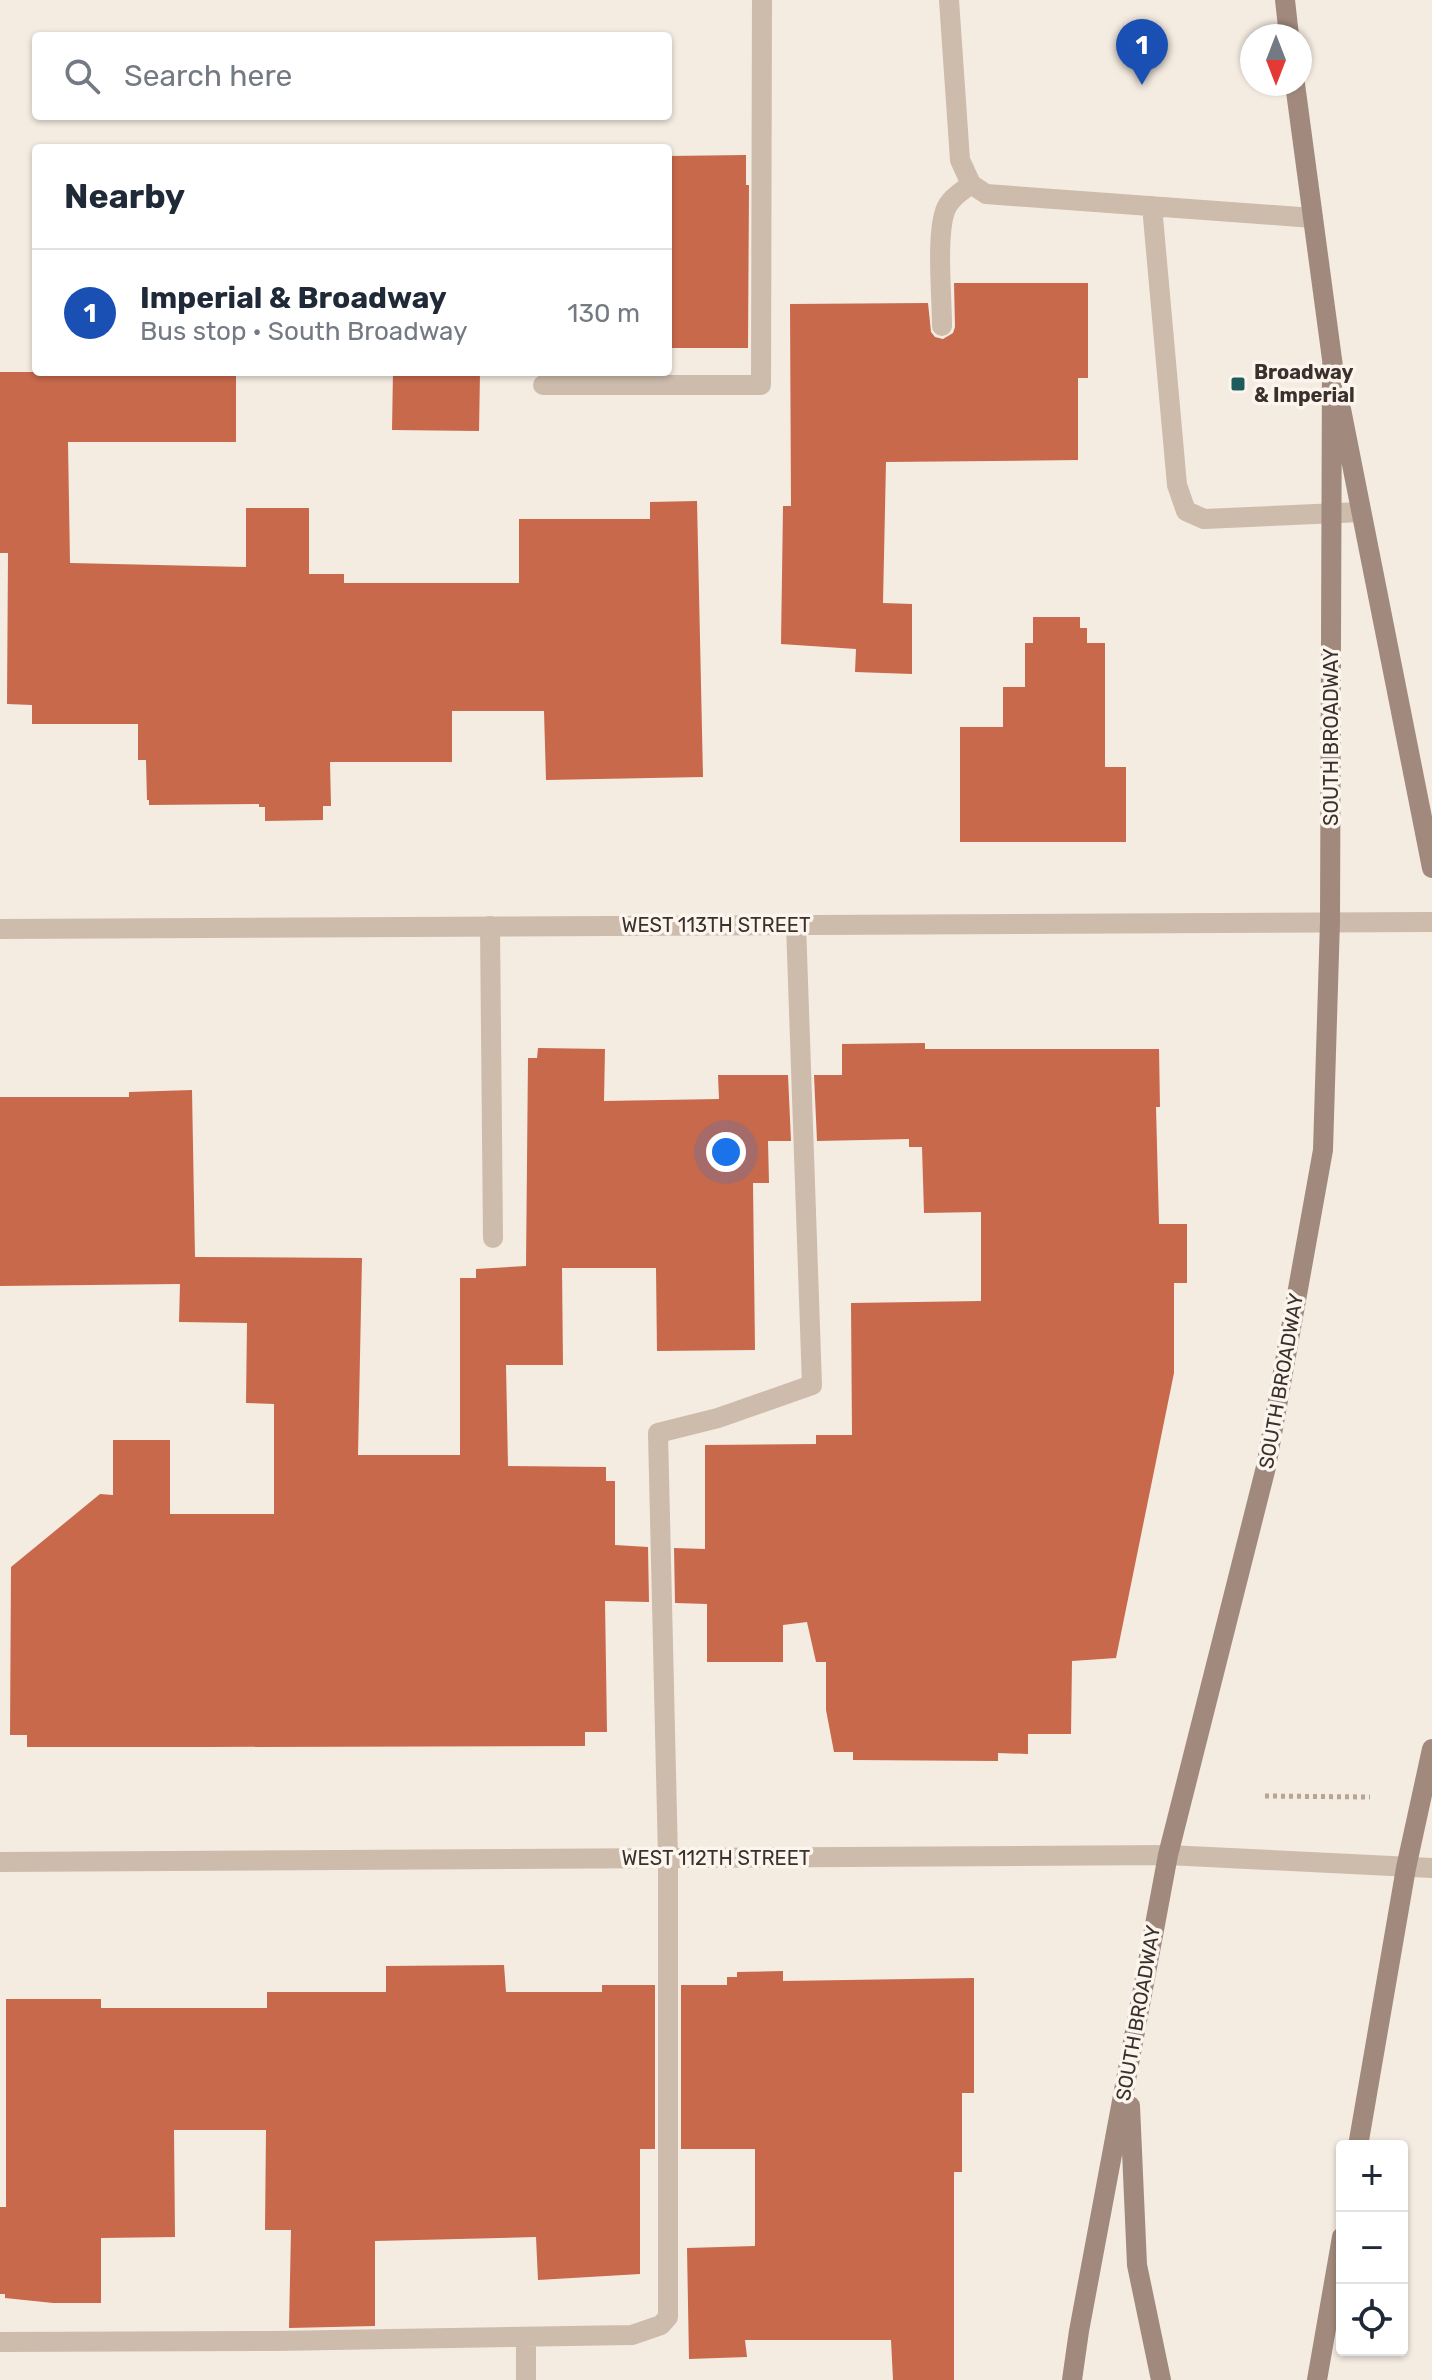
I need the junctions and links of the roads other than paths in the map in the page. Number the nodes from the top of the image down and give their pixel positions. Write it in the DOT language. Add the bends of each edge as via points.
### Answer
graph roads {
  1 [pos="762,0"];
  2 [pos="949,0"];
  3 [pos="1285,0"];
  4 [pos="1288,24"];
  5 [pos="1297,96"];
  6 [pos="971,184"];
  7 [pos="1152,206"];
  8 [pos="1313,218"];
  9 [pos="942,326"];
  10 [pos="1332,364"];
  11 [pos="543,385"];
  12 [pos="1361,512"];
  13 [pos="1332,514"];
  14 [pos="1432,868"];
  15 [pos="1330,921"];
  16 [pos="1432,922"];
  17 [pos="796,924"];
  18 [pos="490,926"];
  19 [pos="0,929"];
  20 [pos="493,1238"];
  21 [pos="1432,1749"];
  22 [pos="1168,1855"];
  23 [pos="668,1858"];
  24 [pos="0,1862"];
  25 [pos="1406,1868"];
  26 [pos="1432,1868"];
  27 [pos="1128,2070"];
  28 [pos="1359,2140"];
  29 [pos="1336,2271"];
  30 [pos="526,2337"];
  31 [pos="0,2342"];
  32 [pos="526,2380"];
  33 [pos="1072,2380"];
  34 [pos="1161,2380"];
  35 [pos="1317,2380"];
  1 -- 11 [label="street" via="761,385"];
  2 -- 6 [label="street" via="960,160"];
  3 -- 4 [label="main road"];
  5 -- 8 [label="main road, SOUTH BROADWAY"];
  6 -- 7 [label="street" via="986,194"];
  6 -- 9 [label="street" via="945,212"];
  7 -- 8 [label="street"];
  7 -- 13 [label="street" via="1177,485 1186,511 1204,519"];
  8 -- 10 [label="main road, SOUTH BROADWAY"];
  10 -- 12 [label="main road, SOUTH BROADWAY"];
  10 -- 13 [label="main road, SOUTH BROADWAY"];
  12 -- 13 [label="street"];
  12 -- 14 [label="main road, SOUTH BROADWAY"];
  13 -- 15 [label="main road, SOUTH BROADWAY"];
  15 -- 16 [label="street, WEST 113TH STREET"];
  15 -- 17 [label="street, WEST 113TH STREET"];
  15 -- 22 [label="main road, SOUTH BROADWAY" via="1320,1165 1266,1467"];
  17 -- 18 [label="street, WEST 113TH STREET"];
  17 -- 23 [label="street" via="812,1385 658,1433"];
  18 -- 19 [label="street, WEST 113TH STREET"];
  18 -- 20 [label="street"];
  21 -- 25 [label="main road"];
  22 -- 23 [label="street, WEST 112TH STREET"];
  22 -- 25 [label="street, WEST 112TH STREET"];
  22 -- 27 [label="main road, SOUTH BROADWAY"];
  23 -- 24 [label="street, WEST 112TH STREET"];
  23 -- 30 [label="street" via="668,2317 650,2331 632,2335"];
  25 -- 26 [label="street, WEST 112TH STREET"];
  25 -- 28 [label="main road"];
  27 -- 33 [label="main road, SOUTH BROADWAY"];
  27 -- 34 [label="main road" via="1137,2265"];
  29 -- 35 [label="main road"];
  30 -- 31 [label="street"];
  30 -- 32 [label="street"];
}
